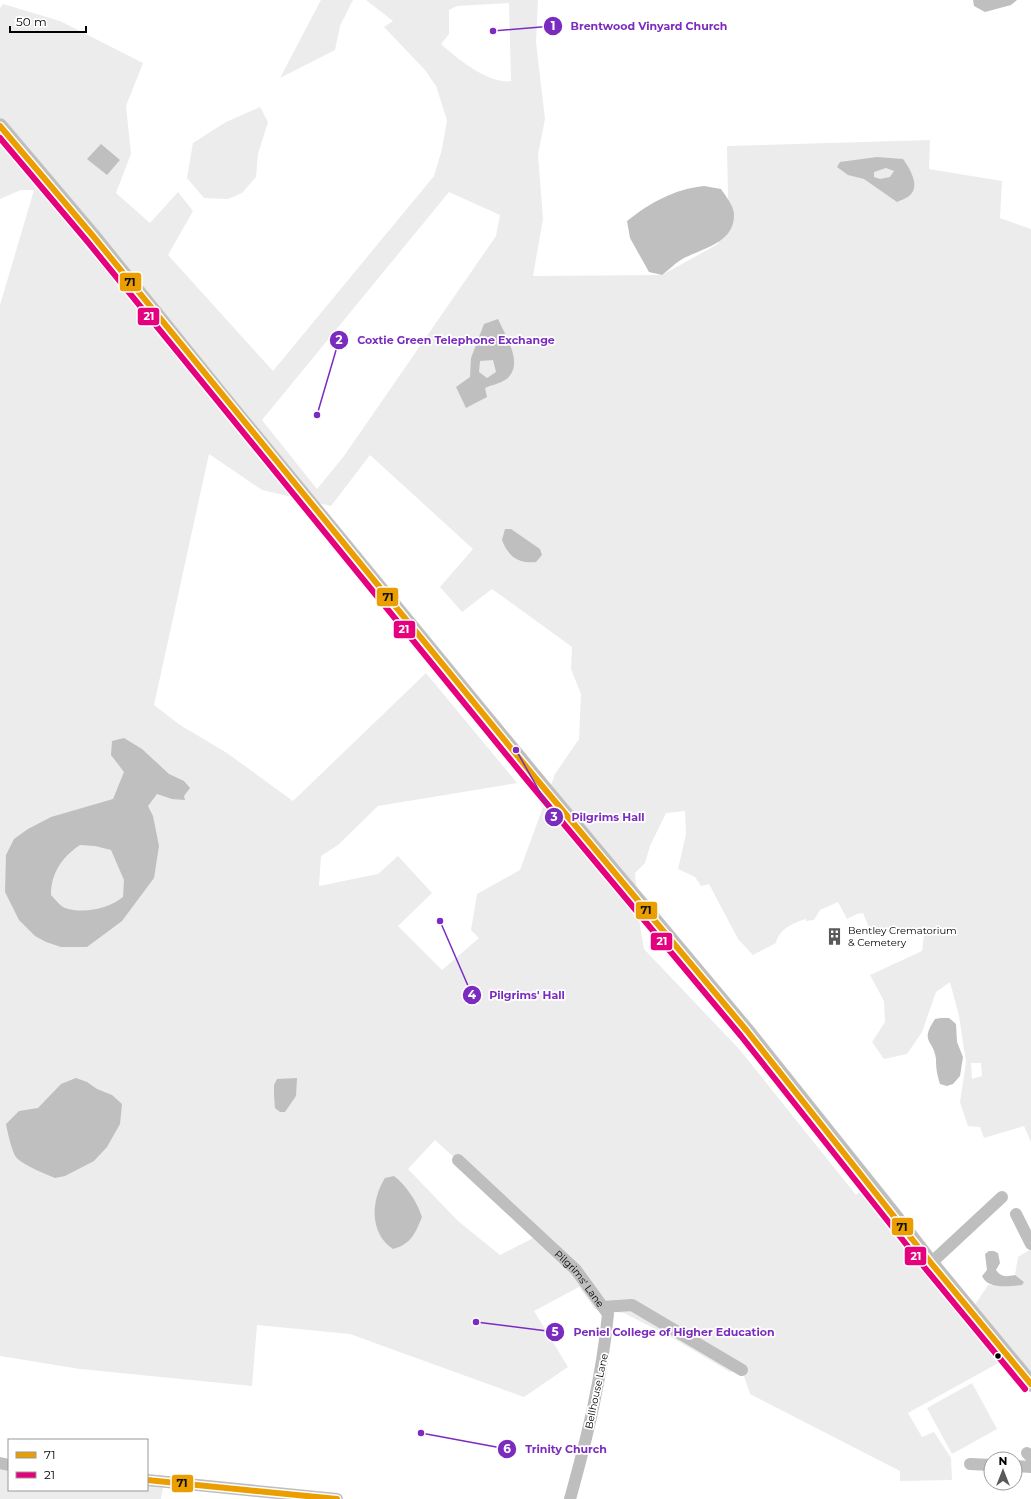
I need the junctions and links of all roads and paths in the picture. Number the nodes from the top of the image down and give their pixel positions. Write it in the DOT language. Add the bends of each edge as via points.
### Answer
graph roads {
  1 [pos="0,126"];
  2 [pos="458,1160"];
  3 [pos="1002,1197"];
  4 [pos="1016,1214"];
  5 [pos="1031,1244"];
  6 [pos="931,1263"];
  7 [pos="603,1306"];
  8 [pos="742,1370"];
  9 [pos="1031,1384"];
  10 [pos="970,1464"];
  11 [pos="983,1465"];
  12 [pos="148,1480"];
  13 [pos="337,1499"];
  14 [pos="570,1499"];
  1 -- 6 [label="main road" via="93,236 230,407 533,775 747,1031"];
  2 -- 7 [label="street, Pilgrims' Lane" via="576,1270"];
  3 -- 6 [label="street"];
  4 -- 5 [label="street"];
  6 -- 9 [label="main road"];
  7 -- 8 [label="street, Pilgrims' Lane" via="632,1305"];
  7 -- 14 [label="street, Bellhouse Lane" via="608,1314 604,1356"];
  10 -- 11 [label="street"];
  12 -- 13 [label="street"];
}
